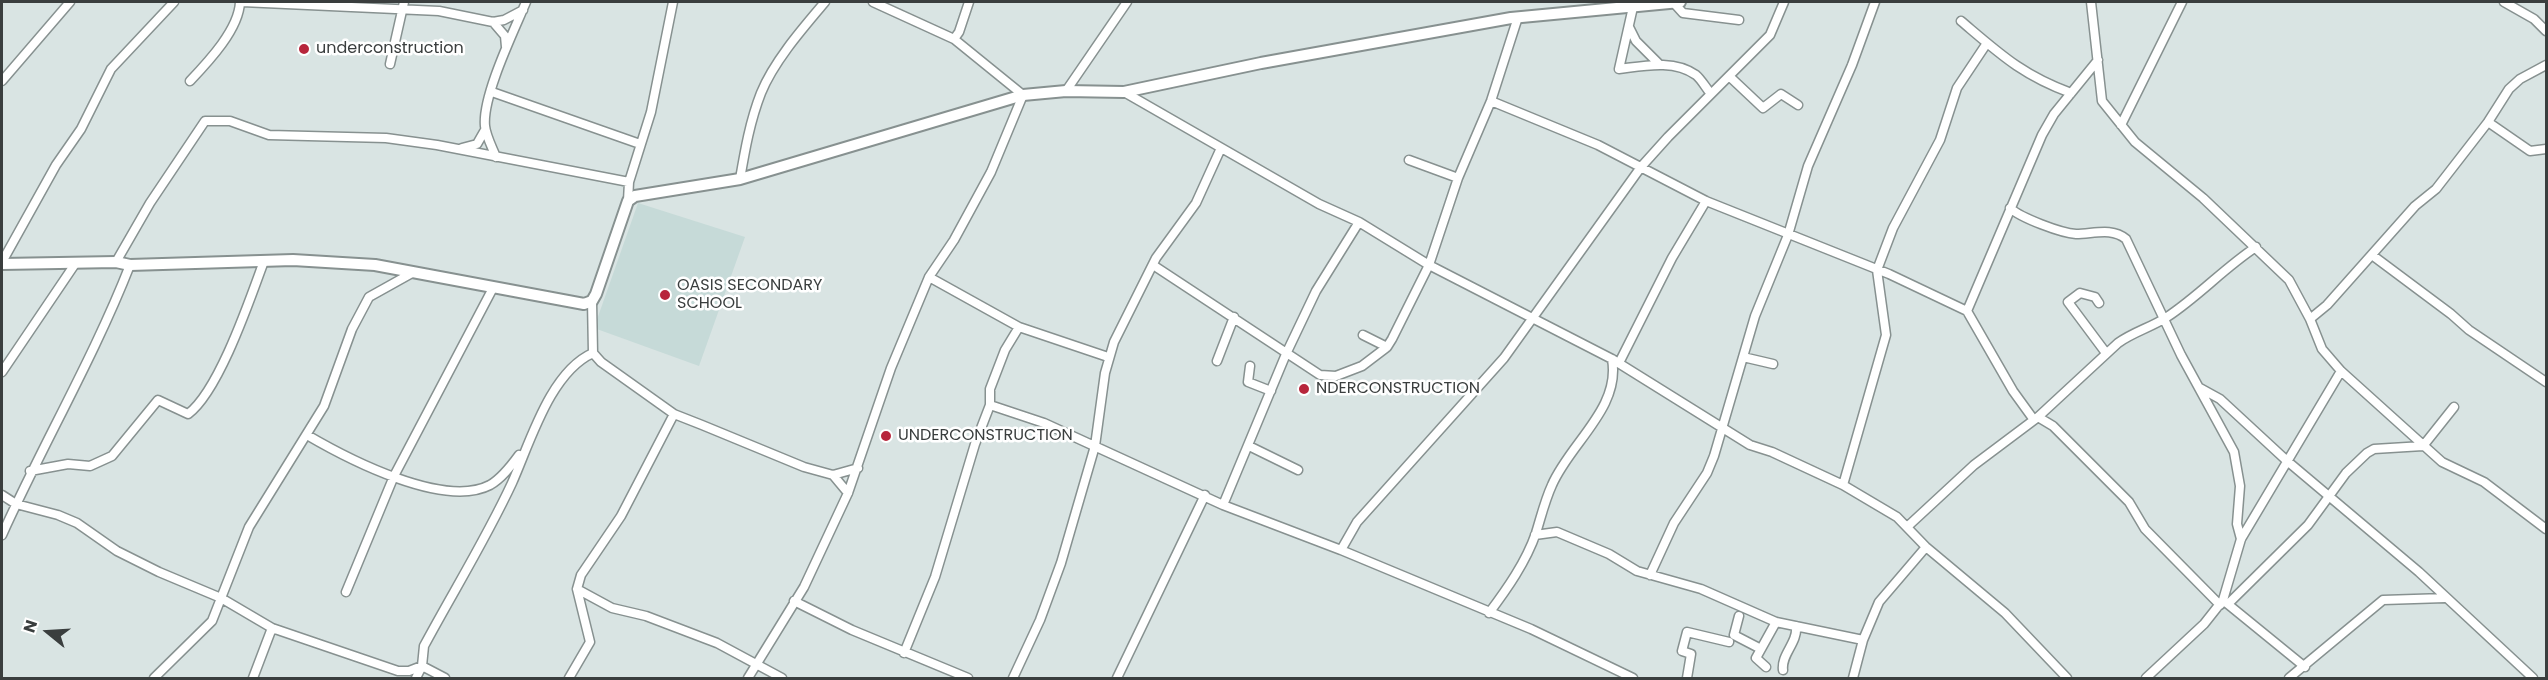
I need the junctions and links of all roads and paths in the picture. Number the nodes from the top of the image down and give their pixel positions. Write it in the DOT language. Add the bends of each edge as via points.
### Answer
graph roads {
  1 [pos="70,2"];
  2 [pos="174,2"];
  3 [pos="241,2"];
  4 [pos="284,2"];
  5 [pos="672,2"];
  6 [pos="825,2"];
  7 [pos="873,2"];
  8 [pos="969,2"];
  9 [pos="1127,2"];
  10 [pos="1677,2"];
  11 [pos="1784,2"];
  12 [pos="1875,2"];
  13 [pos="2091,2"];
  14 [pos="2182,2"];
  15 [pos="2504,2"];
  16 [pos="403,5"];
  17 [pos="524,6"];
  18 [pos="1633,7"];
  19 [pos="1518,17"];
  20 [pos="1739,20"];
  21 [pos="1961,21"];
  22 [pos="493,22"];
  23 [pos="1629,27"];
  24 [pos="2547,31"];
  25 [pos="954,39"];
  26 [pos="1987,43"];
  27 [pos="506,49"];
  28 [pos="2098,60"];
  29 [pos="390,64"];
  30 [pos="1659,64"];
  31 [pos="2547,65"];
  32 [pos="1729,76"];
  33 [pos="2,81"];
  34 [pos="190,81"];
  35 [pos="1066,91"];
  36 [pos="492,92"];
  37 [pos="1124,92"];
  38 [pos="2071,93"];
  39 [pos="1711,94"];
  40 [pos="1023,95"];
  41 [pos="1491,101"];
  42 [pos="1798,105"];
  43 [pos="2488,122"];
  44 [pos="2121,125"];
  45 [pos="485,130"];
  46 [pos="640,144"];
  47 [pos="1221,148"];
  48 [pos="457,149"];
  49 [pos="2547,149"];
  50 [pos="496,157"];
  51 [pos="1408,160"];
  52 [pos="1641,167"];
  53 [pos="1458,178"];
  54 [pos="740,179"];
  55 [pos="629,182"];
  56 [pos="628,201"];
  57 [pos="1706,201"];
  58 [pos="2010,208"];
  59 [pos="1359,222"];
  60 [pos="1788,235"];
  61 [pos="2256,247"];
  62 [pos="2372,255"];
  63 [pos="264,261"];
  64 [pos="116,262"];
  65 [pos="2,263"];
  66 [pos="75,264"];
  67 [pos="130,265"];
  68 [pos="1153,265"];
  69 [pos="1429,265"];
  70 [pos="1877,270"];
  71 [pos="412,273"];
  72 [pos="929,277"];
  73 [pos="493,288"];
  74 [pos="591,301"];
  75 [pos="2098,303"];
  76 [pos="1967,311"];
  77 [pos="1234,317"];
  78 [pos="1533,319"];
  79 [pos="2165,319"];
  80 [pos="2310,319"];
  81 [pos="1019,327"];
  82 [pos="1363,335"];
  83 [pos="1387,347"];
  84 [pos="593,353"];
  85 [pos="1286,354"];
  86 [pos="2106,354"];
  87 [pos="1108,357"];
  88 [pos="1743,357"];
  89 [pos="1217,361"];
  90 [pos="1616,361"];
  91 [pos="1773,364"];
  92 [pos="1250,366"];
  93 [pos="2341,371"];
  94 [pos="2,372"];
  95 [pos="2547,382"];
  96 [pos="2200,388"];
  97 [pos="1271,390"];
  98 [pos="990,405"];
  99 [pos="2454,407"];
  100 [pos="674,414"];
  101 [pos="2036,418"];
  102 [pos="1723,427"];
  103 [pos="307,435"];
  104 [pos="526,445"];
  105 [pos="1095,446"];
  106 [pos="1249,446"];
  107 [pos="2424,446"];
  108 [pos="2286,460"];
  109 [pos="858,468"];
  110 [pos="1298,470"];
  111 [pos="30,471"];
  112 [pos="834,475"];
  113 [pos="394,476"];
  114 [pos="1844,485"];
  115 [pos="848,493"];
  116 [pos="2,495"];
  117 [pos="1204,495"];
  118 [pos="2331,496"];
  119 [pos="16,504"];
  120 [pos="1223,505"];
  121 [pos="1906,527"];
  122 [pos="2547,529"];
  123 [pos="2,535"];
  124 [pos="1535,536"];
  125 [pos="2241,539"];
  126 [pos="1926,547"];
  127 [pos="1341,550"];
  128 [pos="1650,575"];
  129 [pos="577,589"];
  130 [pos="346,592"];
  131 [pos="221,598"];
  132 [pos="2445,598"];
  133 [pos="794,601"];
  134 [pos="2224,603"];
  135 [pos="1489,613"];
  136 [pos="1739,616"];
  137 [pos="1776,622"];
  138 [pos="1796,626"];
  139 [pos="272,628"];
  140 [pos="1863,640"];
  141 [pos="1729,642"];
  142 [pos="1761,649"];
  143 [pos="904,653"];
  144 [pos="756,665"];
  145 [pos="423,666"];
  146 [pos="2304,666"];
  147 [pos="1766,667"];
  148 [pos="1783,670"];
  149 [pos="154,678"];
  150 [pos="253,678"];
  151 [pos="416,678"];
  152 [pos="445,678"];
  153 [pos="569,678"];
  154 [pos="748,678"];
  155 [pos="782,678"];
  156 [pos="968,678"];
  157 [pos="1012,678"];
  158 [pos="1117,678"];
  159 [pos="1633,678"];
  160 [pos="1687,678"];
  161 [pos="1853,678"];
  162 [pos="2067,678"];
  163 [pos="2146,678"];
  164 [pos="2289,678"];
  165 [pos="2533,678"];
  1 -- 33 [label="street"];
  2 -- 65 [label="street" via="111,69 81,129 56,165"];
  3 -- 4 [label="street"];
  3 -- 34 [label="street" via="235,26"];
  4 -- 16 [label="street"];
  5 -- 46 [label="street" via="651,112"];
  6 -- 54 [label="street" via="796,37 762,91 748,130"];
  7 -- 25 [label="street"];
  8 -- 25 [label="street"];
  9 -- 35 [label="street"];
  10 -- 18 [label="street"];
  10 -- 20 [label="street" via="1683,13"];
  11 -- 32 [label="street" via="1770,35"];
  12 -- 60 [label="street" via="1808,166"];
  13 -- 28 [label="street"];
  14 -- 44 [label="street"];
  15 -- 24 [label="street"];
  16 -- 22 [label="street"];
  16 -- 29 [label="street"];
  17 -- 22 [label="street" via="504,20"];
  17 -- 27 [label="street"];
  18 -- 19 [label="street"];
  18 -- 23 [label="street"];
  19 -- 37 [label="street"];
  19 -- 41 [label="street"];
  21 -- 26 [label="street"];
  22 -- 27 [label="street" via="505,36"];
  23 -- 30 [label="street" via="1636,41"];
  23 -- 30 [label="street" via="1619,69"];
  25 -- 40 [label="street"];
  26 -- 38 [label="street" via="2025,73"];
  26 -- 70 [label="street" via="1958,88 1940,140 1893,228"];
  27 -- 36 [label="street"];
  28 -- 38 [label="street"];
  28 -- 44 [label="street" via="2102,101"];
  30 -- 39 [label="street" via="1696,75"];
  31 -- 43 [label="street" via="2509,89"];
  32 -- 39 [label="street"];
  32 -- 42 [label="street" via="1764,108 1781,94"];
  35 -- 37 [label="street"];
  35 -- 40 [label="street"];
  36 -- 45 [label="street"];
  36 -- 46 [label="street"];
  37 -- 47 [label="street"];
  38 -- 58 [label="street" via="2042,135"];
  39 -- 52 [label="street"];
  40 -- 54 [label="street"];
  40 -- 72 [label="street" via="992,172"];
  41 -- 52 [label="street"];
  41 -- 53 [label="street"];
  43 -- 49 [label="street" via="2530,151"];
  43 -- 62 [label="street" via="2436,189 2415,206"];
  44 -- 61 [label="street" via="2135,142"];
  45 -- 48 [label="street" via="477,144"];
  45 -- 50 [label="street"];
  46 -- 55 [label="street"];
  47 -- 59 [label="street" via="1319,204"];
  47 -- 68 [label="street" via="1196,203"];
  48 -- 50 [label="street"];
  48 -- 64 [label="street" via="386,138 269,135 230,121 205,121"];
  50 -- 55 [label="street"];
  51 -- 53 [label="street"];
  52 -- 57 [label="street"];
  52 -- 78 [label="street"];
  53 -- 69 [label="street"];
  54 -- 56 [label="street" via="635,196"];
  55 -- 56 [label="street"];
  56 -- 74 [label="street"];
  57 -- 60 [label="street"];
  57 -- 90 [label="street"];
  58 -- 76 [label="street"];
  58 -- 79 [label="street" via="2018,215 2073,233 2109,232 2123,236"];
  59 -- 69 [label="street"];
  59 -- 85 [label="street" via="1316,291"];
  60 -- 70 [label="street"];
  60 -- 88 [label="street"];
  61 -- 79 [label="street"];
  61 -- 80 [label="street" via="2289,280"];
  62 -- 80 [label="street"];
  62 -- 95 [label="street" via="2469,330"];
  63 -- 67 [label="street"];
  63 -- 71 [label="street" via="375,265"];
  63 -- 111 [label="street" via="212,389 196,408 189,414 158,400 112,456 90,466 68,464"];
  64 -- 66 [label="street"];
  64 -- 67 [label="street"];
  65 -- 66 [label="street"];
  66 -- 94 [label="street"];
  67 -- 111 [label="street" via="108,318"];
  68 -- 77 [label="street"];
  68 -- 87 [label="street"];
  69 -- 78 [label="street"];
  69 -- 83 [label="street"];
  70 -- 76 [label="street"];
  70 -- 114 [label="street" via="1886,335"];
  71 -- 73 [label="street"];
  71 -- 103 [label="street" via="369,297 352,329 324,405"];
  72 -- 81 [label="street"];
  72 -- 109 [label="street" via="891,368"];
  73 -- 74 [label="street" via="577,304"];
  73 -- 113 [label="street"];
  74 -- 84 [label="street"];
  75 -- 86 [label="street" via="2095,297 2080,293 2068,302"];
  76 -- 101 [label="street" via="2013,391"];
  77 -- 85 [label="street"];
  77 -- 89 [label="street"];
  78 -- 90 [label="street"];
  78 -- 127 [label="street" via="1504,358 1357,522"];
  79 -- 86 [label="street" via="2129,335"];
  79 -- 96 [label="street"];
  80 -- 93 [label="street" via="2322,349"];
  81 -- 87 [label="street"];
  81 -- 98 [label="street" via="990,389"];
  82 -- 83 [label="street"];
  83 -- 85 [label="street" via="1362,366 1327,377"];
  84 -- 100 [label="street"];
  84 -- 104 [label="street" via="575,364"];
  85 -- 97 [label="street"];
  86 -- 101 [label="street"];
  87 -- 105 [label="street"];
  88 -- 91 [label="street"];
  88 -- 102 [label="street"];
  90 -- 102 [label="street"];
  90 -- 124 [label="street" via="1611,388 1593,422 1561,466"];
  92 -- 97 [label="street" via="1248,382"];
  93 -- 107 [label="street"];
  93 -- 108 [label="street"];
  96 -- 108 [label="street" via="2220,399"];
  96 -- 125 [label="street" via="2235,452"];
  97 -- 106 [label="street"];
  98 -- 105 [label="street"];
  98 -- 143 [label="street" via="935,577"];
  99 -- 107 [label="street"];
  100 -- 112 [label="street" via="804,467"];
  100 -- 129 [label="street" via="621,516 584,569"];
  101 -- 121 [label="street" via="1974,465"];
  101 -- 134 [label="street" via="2053,426 2129,502 2145,528"];
  102 -- 114 [label="street" via="1750,445"];
  102 -- 128 [label="street" via="1707,473 1674,523"];
  103 -- 113 [label="street"];
  103 -- 131 [label="street" via="257,512"];
  104 -- 113 [label="street" via="506,472 480,489 435,491"];
  104 -- 145 [label="street" via="512,483 424,646"];
  105 -- 117 [label="street"];
  105 -- 157 [label="street" via="1061,563 1040,620"];
  106 -- 110 [label="street"];
  106 -- 120 [label="street"];
  107 -- 118 [label="street" via="2374,449 2346,473"];
  107 -- 122 [label="street" via="2442,462 2484,482"];
  108 -- 118 [label="street"];
  108 -- 125 [label="street"];
  109 -- 112 [label="street"];
  109 -- 115 [label="street"];
  111 -- 119 [label="street"];
  112 -- 115 [label="street"];
  113 -- 130 [label="street"];
  114 -- 121 [label="street" via="1897,517"];
  115 -- 133 [label="street"];
  116 -- 119 [label="street"];
  117 -- 120 [label="street"];
  117 -- 158 [label="street"];
  118 -- 132 [label="street"];
  118 -- 134 [label="street" via="2261,574"];
  119 -- 123 [label="street"];
  119 -- 131 [label="street" via="77,523 117,551"];
  120 -- 127 [label="street"];
  121 -- 126 [label="street"];
  124 -- 128 [label="street" via="1557,532"];
  124 -- 135 [label="street" via="1510,585"];
  125 -- 134 [label="street"];
  126 -- 140 [label="street" via="1879,602"];
  126 -- 162 [label="street" via="2005,613"];
  127 -- 135 [label="street"];
  128 -- 137 [label="street" via="1701,589"];
  129 -- 144 [label="street" via="612,608 646,616 717,643"];
  129 -- 153 [label="street" via="590,642"];
  131 -- 139 [label="street"];
  131 -- 149 [label="street" via="212,621"];
  132 -- 146 [label="street" via="2383,600"];
  132 -- 165 [label="street"];
  133 -- 143 [label="street"];
  133 -- 144 [label="street"];
  134 -- 146 [label="street"];
  134 -- 163 [label="street"];
  135 -- 159 [label="street"];
  136 -- 142 [label="street" via="1734,635"];
  137 -- 138 [label="street"];
  137 -- 142 [label="street"];
  138 -- 140 [label="street"];
  138 -- 148 [label="street" via="1792,645 1782,661"];
  139 -- 145 [label="street" via="398,671"];
  139 -- 150 [label="street"];
  140 -- 161 [label="street"];
  141 -- 160 [label="street" via="1687,632 1682,651 1692,658"];
  142 -- 147 [label="street" via="1756,658"];
  143 -- 156 [label="street"];
  144 -- 154 [label="street"];
  144 -- 155 [label="street"];
  145 -- 151 [label="street"];
  145 -- 152 [label="street"];
  146 -- 164 [label="street"];
}
